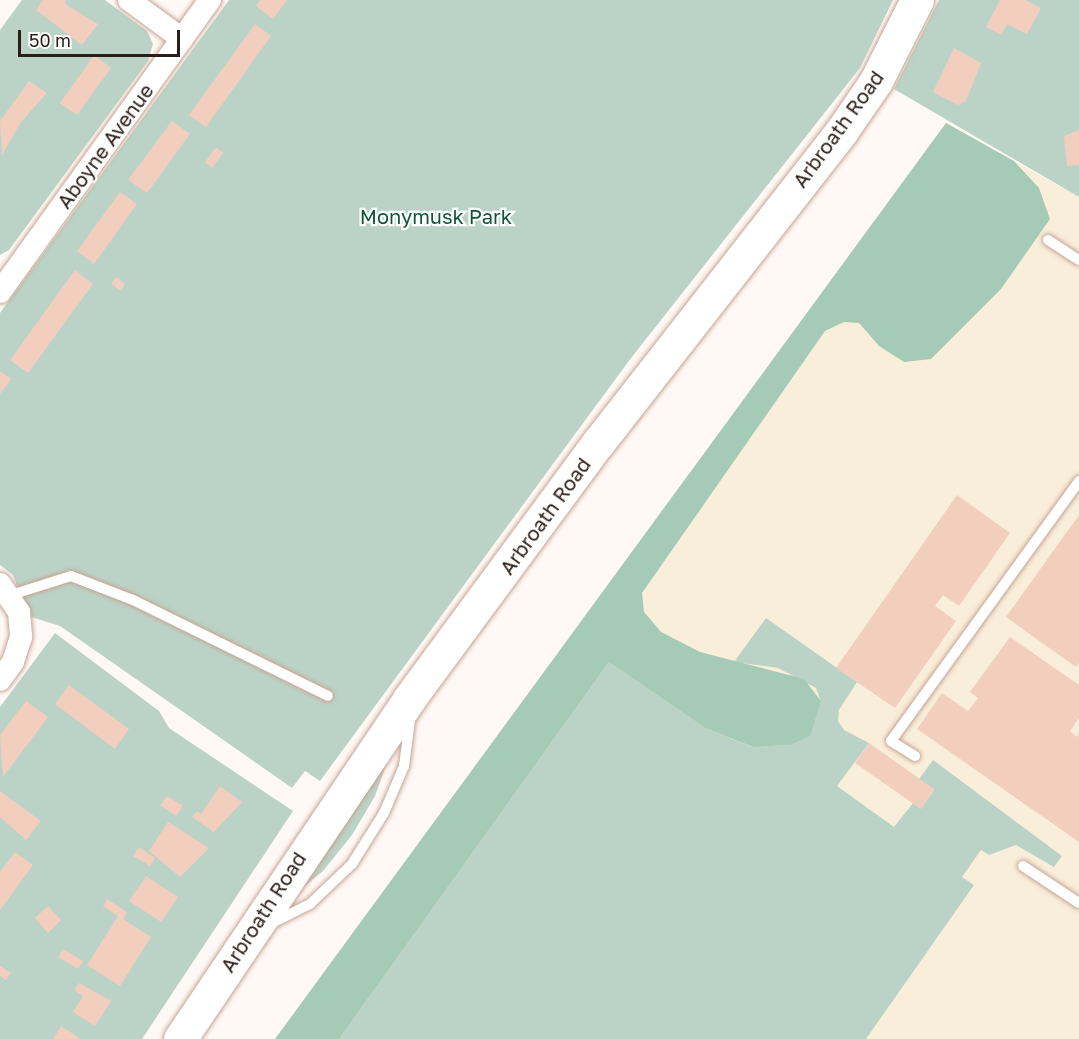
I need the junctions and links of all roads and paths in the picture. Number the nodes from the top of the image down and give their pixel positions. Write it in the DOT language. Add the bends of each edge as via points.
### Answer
graph roads {
  1 [pos="129,0"];
  2 [pos="210,0"];
  3 [pos="917,0"];
  4 [pos="182,39"];
  5 [pos="1048,240"];
  6 [pos="1079,260"];
  7 [pos="1,288"];
  8 [pos="1079,481"];
  9 [pos="5,589"];
  10 [pos="0,680"];
  11 [pos="328,696"];
  12 [pos="409,699"];
  13 [pos="915,756"];
  14 [pos="1023,866"];
  15 [pos="1079,903"];
  16 [pos="249,934"];
  17 [pos="180,1039"];
  1 -- 4 [label="street"];
  2 -- 4 [label="street, Aboyne Avenue"];
  3 -- 12 [label="main road, Arbroath Road" via="876,81 841,132 598,443"];
  4 -- 7 [label="street, Aboyne Avenue"];
  5 -- 6 [label="lane"];
  8 -- 13 [label="lane" via="891,741"];
  9 -- 10 [label="street" via="19,612 21,637 13,662"];
  9 -- 11 [label="lane" via="71,576 133,600"];
  12 -- 16 [label="main road, Arbroath Road"];
  12 -- 16 [label="lane" via="412,722 404,766 384,813 352,864 310,904"];
  14 -- 15 [label="lane"];
  16 -- 17 [label="main road, Arbroath Road"];
}
